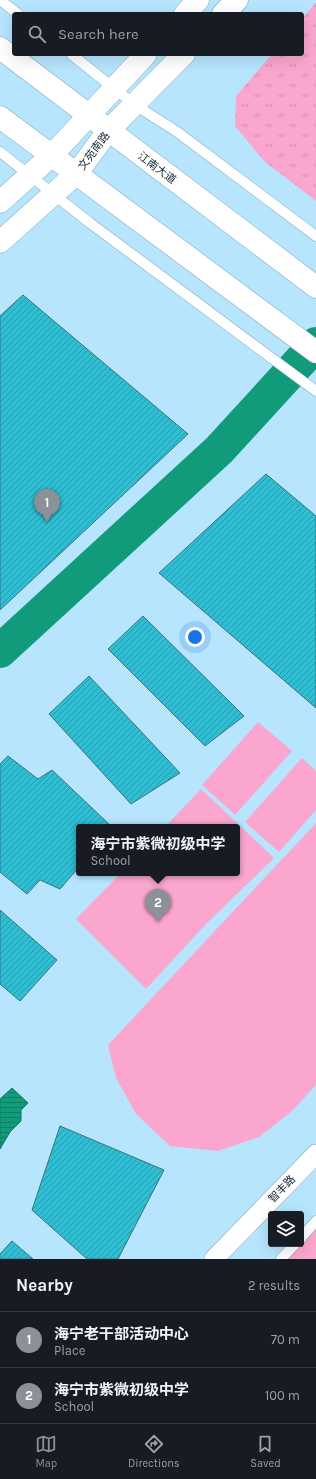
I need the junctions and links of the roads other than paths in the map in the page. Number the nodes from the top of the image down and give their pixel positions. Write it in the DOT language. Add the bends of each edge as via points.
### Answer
graph roads {
  1 [pos="0,0"];
  2 [pos="198,0"];
  3 [pos="237,0"];
  4 [pos="15,12"];
  5 [pos="187,12"];
  6 [pos="225,12"];
  7 [pos="0,48"];
  8 [pos="74,56"];
  9 [pos="144,56"];
  10 [pos="182,56"];
  11 [pos="114,87"];
  12 [pos="135,105"];
  13 [pos="0,116"];
  14 [pos="87,116"];
  15 [pos="108,132"];
  16 [pos="0,152"];
  17 [pos="52,155"];
  18 [pos="77,174"];
  19 [pos="29,176"];
  20 [pos="54,194"];
  21 [pos="0,202"];
  22 [pos="316,236"];
  23 [pos="0,242"];
  24 [pos="316,287"];
  25 [pos="316,352"];
  26 [pos="316,391"];
  27 [pos="316,1154"];
  28 [pos="316,1221"];
  29 [pos="304,1235"];
  30 [pos="292,1247"];
  31 [pos="214,1259"];
  32 [pos="281,1259"];
  1 -- 4 [label="lane"];
  2 -- 5 [label="main road"];
  3 -- 6 [label="main road"];
  7 -- 14 [label="main road, 江南大道"];
  8 -- 11 [label="lane"];
  9 -- 11 [label="main road"];
  10 -- 12 [label="main road, 文苑南路"];
  11 -- 12 [label="lane"];
  11 -- 14 [label="main road"];
  12 -- 15 [label="main road, 文苑南路"];
  12 -- 22 [label="lane" via="176,131"];
  13 -- 17 [label="main road"];
  14 -- 15 [label="main road, 江南大道"];
  14 -- 17 [label="main road"];
  15 -- 18 [label="main road, 文苑南路"];
  15 -- 24 [label="main road, 江南大道"];
  16 -- 19 [label="lane"];
  17 -- 18 [label="main road"];
  17 -- 19 [label="main road"];
  18 -- 20 [label="main road, 文苑南路"];
  18 -- 25 [label="main road"];
  19 -- 20 [label="lane"];
  19 -- 21 [label="main road"];
  20 -- 23 [label="main road, 文苑南路"];
  20 -- 26 [label="lane"];
  27 -- 31 [label="street, 智丰路"];
  28 -- 29 [label="lane"];
  30 -- 32 [label="lane"];
}
